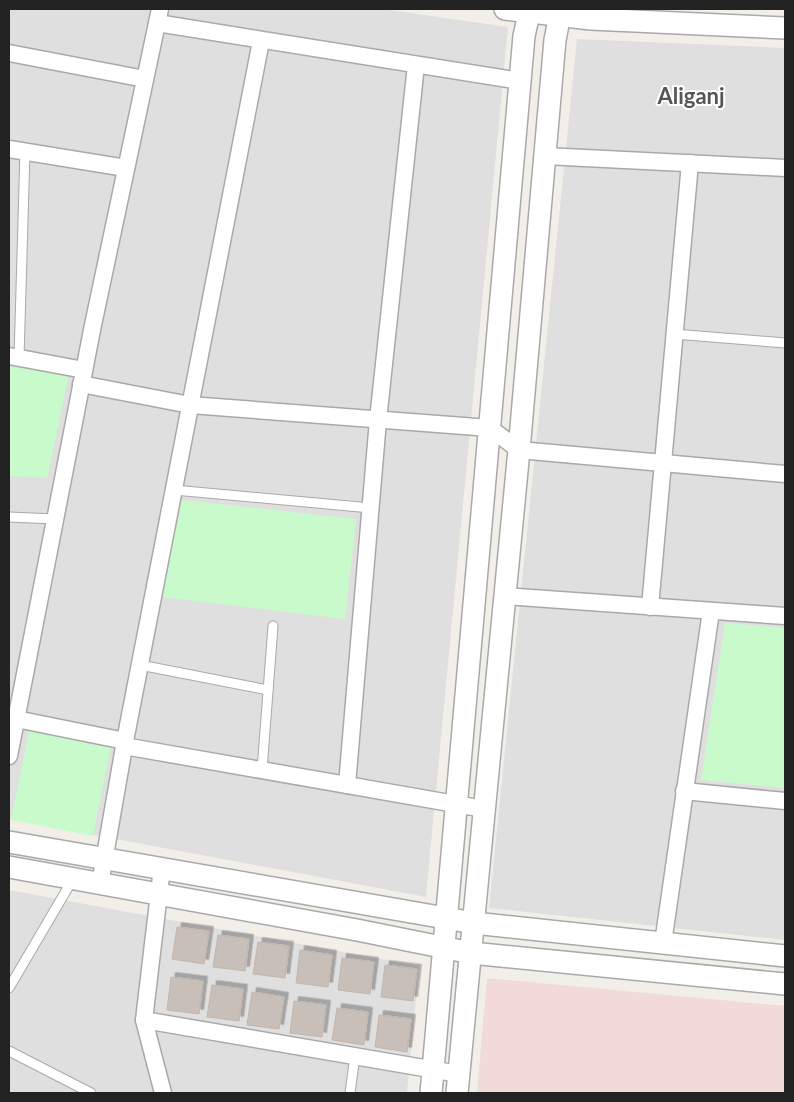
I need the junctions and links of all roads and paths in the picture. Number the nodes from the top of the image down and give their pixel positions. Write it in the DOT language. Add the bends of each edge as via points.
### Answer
graph roads {
  1 [pos="505,9"];
  2 [pos="530,10"];
  3 [pos="560,12"];
  4 [pos="159,16"];
  5 [pos="785,28"];
  6 [pos="261,41"];
  7 [pos="9,54"];
  8 [pos="416,65"];
  9 [pos="145,78"];
  10 [pos="520,82"];
  11 [pos="17,150"];
  12 [pos="545,156"];
  13 [pos="690,163"];
  14 [pos="126,168"];
  15 [pos="785,168"];
  16 [pos="674,334"];
  17 [pos="785,343"];
  18 [pos="14,357"];
  19 [pos="83,377"];
  20 [pos="190,405"];
  21 [pos="378,420"];
  22 [pos="490,428"];
  23 [pos="519,450"];
  24 [pos="662,464"];
  25 [pos="785,474"];
  26 [pos="174,490"];
  27 [pos="371,508"];
  28 [pos="9,517"];
  29 [pos="55,519"];
  30 [pos="505,596"];
  31 [pos="650,607"];
  32 [pos="711,611"];
  33 [pos="785,616"];
  34 [pos="273,626"];
  35 [pos="140,665"];
  36 [pos="268,690"];
  37 [pos="13,725"];
  38 [pos="125,743"];
  39 [pos="9,756"];
  40 [pos="262,770"];
  41 [pos="347,785"];
  42 [pos="684,791"];
  43 [pos="785,801"];
  44 [pos="456,804"];
  45 [pos="484,809"];
  46 [pos="9,842"];
  47 [pos="105,858"];
  48 [pos="9,867"];
  49 [pos="162,868"];
  50 [pos="73,879"];
  51 [pos="100,884"];
  52 [pos="159,894"];
  53 [pos="446,918"];
  54 [pos="474,923"];
  55 [pos="663,943"];
  56 [pos="444,947"];
  57 [pos="471,953"];
  58 [pos="785,956"];
  59 [pos="785,984"];
  60 [pos="9,988"];
  61 [pos="144,1020"];
  62 [pos="9,1051"];
  63 [pos="355,1056"];
  64 [pos="433,1069"];
  65 [pos="458,1084"];
  66 [pos="91,1093"];
  67 [pos="163,1093"];
  68 [pos="350,1093"];
  69 [pos="430,1093"];
  1 -- 2 [label="street"];
  2 -- 3 [label="street"];
  2 -- 10 [label="street"];
  3 -- 5 [label="street" via="592,19"];
  3 -- 12 [label="street"];
  4 -- 6 [label="street"];
  4 -- 9 [label="street"];
  6 -- 8 [label="street"];
  6 -- 20 [label="street"];
  7 -- 9 [label="street"];
  8 -- 10 [label="street"];
  8 -- 21 [label="street"];
  9 -- 14 [label="street"];
  10 -- 22 [label="street"];
  11 -- 14 [label="street"];
  11 -- 18 [label="lane"];
  12 -- 13 [label="street"];
  12 -- 23 [label="street"];
  13 -- 15 [label="street"];
  13 -- 16 [label="street"];
  14 -- 19 [label="street"];
  16 -- 17 [label="lane"];
  16 -- 24 [label="street"];
  18 -- 19 [label="street"];
  19 -- 20 [label="street"];
  19 -- 29 [label="street"];
  20 -- 21 [label="street"];
  20 -- 26 [label="street"];
  21 -- 22 [label="street"];
  21 -- 27 [label="street"];
  22 -- 23 [label="street"];
  22 -- 44 [label="street"];
  23 -- 24 [label="street"];
  23 -- 30 [label="street"];
  24 -- 25 [label="street"];
  24 -- 31 [label="street"];
  26 -- 27 [label="lane"];
  26 -- 35 [label="street"];
  27 -- 41 [label="street"];
  28 -- 29 [label="lane"];
  29 -- 37 [label="street"];
  30 -- 31 [label="street"];
  30 -- 45 [label="street"];
  31 -- 32 [label="street"];
  32 -- 33 [label="street"];
  32 -- 42 [label="street"];
  34 -- 36 [label="lane"];
  35 -- 36 [label="lane"];
  35 -- 38 [label="street"];
  36 -- 40 [label="lane"];
  37 -- 38 [label="street"];
  37 -- 39 [label="street"];
  38 -- 40 [label="street"];
  38 -- 47 [label="street"];
  40 -- 41 [label="street"];
  41 -- 44 [label="street"];
  42 -- 43 [label="street"];
  42 -- 55 [label="street"];
  44 -- 45 [label="street"];
  44 -- 53 [label="street"];
  45 -- 54 [label="street"];
  46 -- 47 [label="street"];
  47 -- 49 [label="street"];
  47 -- 51 [label="street"];
  48 -- 50 [label="street"];
  49 -- 52 [label="street"];
  49 -- 53 [label="street"];
  50 -- 51 [label="street"];
  50 -- 60 [label="lane"];
  51 -- 52 [label="street"];
  52 -- 56 [label="street"];
  52 -- 61 [label="street"];
  53 -- 54 [label="street"];
  53 -- 56 [label="street"];
  54 -- 55 [label="street"];
  54 -- 57 [label="street"];
  55 -- 58 [label="street"];
  56 -- 57 [label="street"];
  56 -- 64 [label="street"];
  57 -- 59 [label="street"];
  57 -- 65 [label="street"];
  61 -- 63 [label="street"];
  61 -- 67 [label="street"];
  62 -- 66 [label="lane"];
  63 -- 64 [label="street"];
  63 -- 68 [label="lane"];
  64 -- 65 [label="street"];
  64 -- 69 [label="street"];
}
